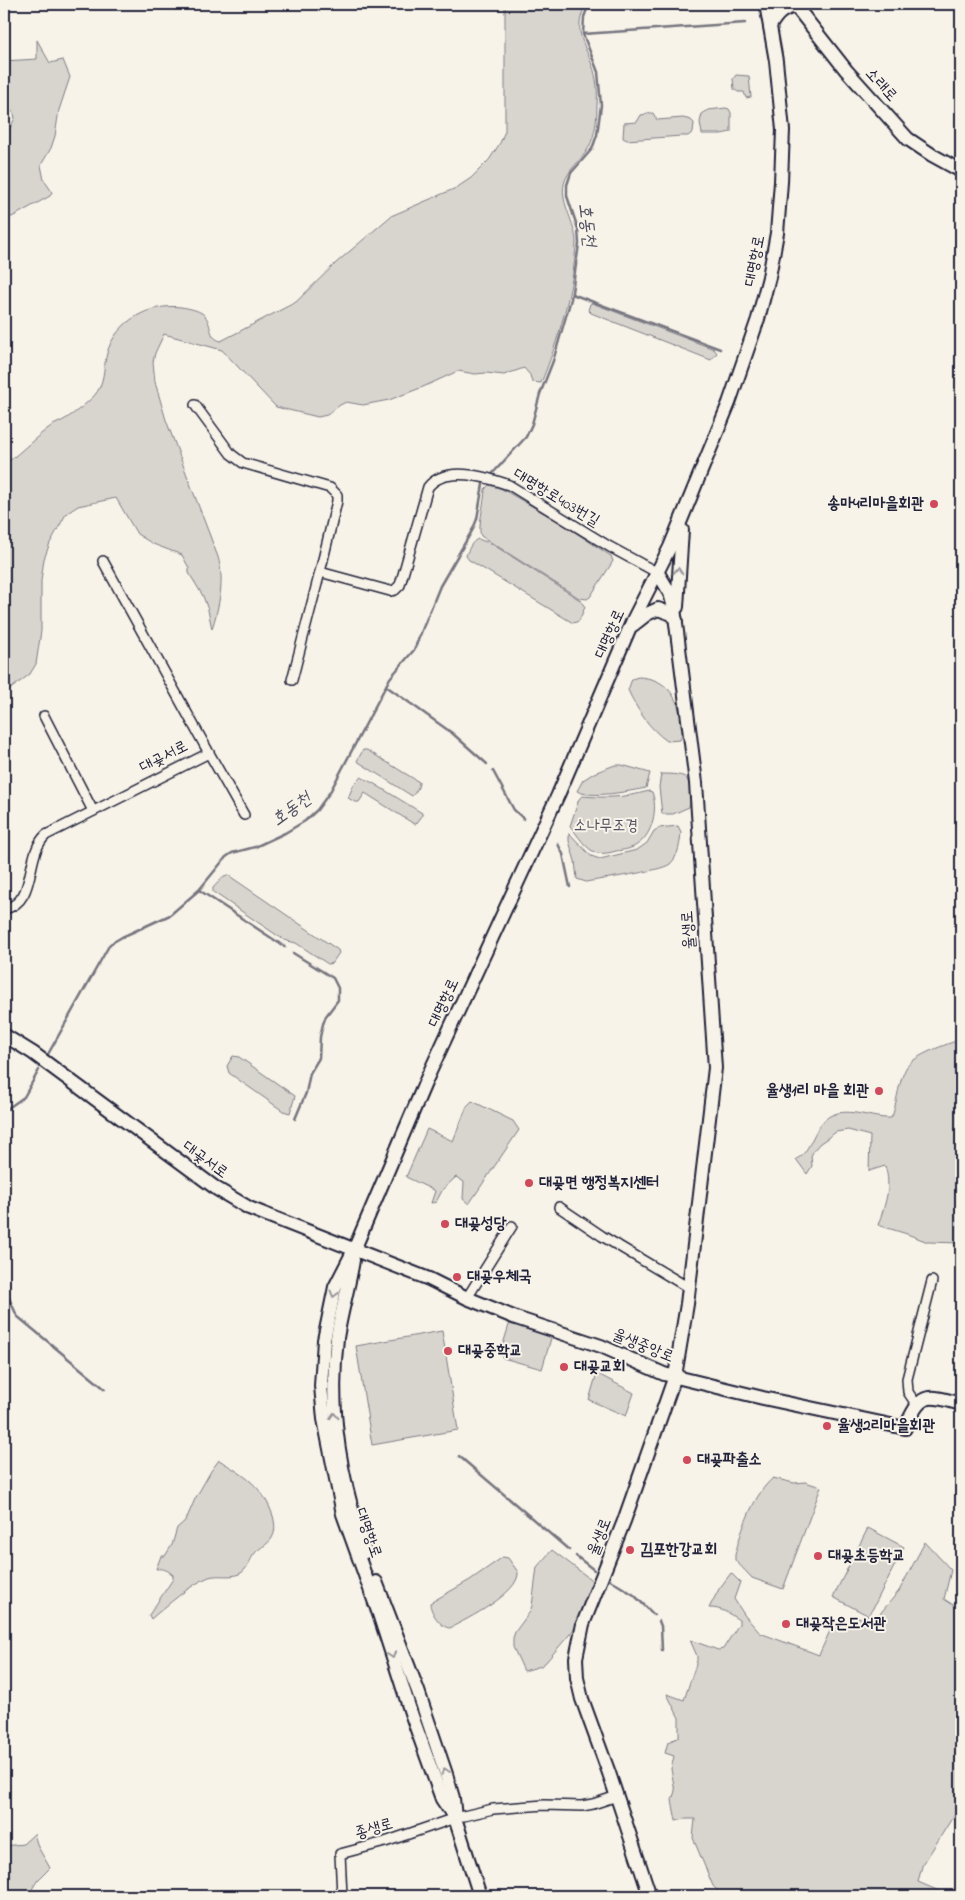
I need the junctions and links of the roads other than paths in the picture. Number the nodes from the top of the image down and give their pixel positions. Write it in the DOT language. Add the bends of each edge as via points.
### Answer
graph roads {
  1 [pos="766,4"];
  2 [pos="794,4"];
  3 [pos="770,26"];
  4 [pos="961,171"];
  5 [pos="195,405"];
  6 [pos="683,517"];
  7 [pos="103,561"];
  8 [pos="320,572"];
  9 [pos="658,573"];
  10 [pos="676,620"];
  11 [pos="631,626"];
  12 [pos="292,680"];
  13 [pos="44,716"];
  14 [pos="210,752"];
  15 [pos="93,811"];
  16 [pos="244,815"];
  17 [pos="4,910"];
  18 [pos="4,1035"];
  19 [pos="559,1207"];
  20 [pos="512,1226"];
  21 [pos="354,1250"];
  22 [pos="932,1281"];
  23 [pos="689,1288"];
  24 [pos="467,1298"];
  25 [pos="674,1376"];
  26 [pos="916,1404"];
  27 [pos="961,1404"];
  28 [pos="617,1796"];
  29 [pos="455,1818"];
  30 [pos="342,1896"];
  31 [pos="480,1896"];
  32 [pos="650,1896"];
  1 -- 3 [label="street, 대명항로"];
  2 -- 3 [label="street" via="776,15"];
  2 -- 4 [label="street, 소래로" via="846,70 908,139"];
  3 -- 6 [label="street, 대명항로" via="783,130 778,225 769,278 729,403"];
  5 -- 8 [label="street" via="231,454 243,463 334,491 337,501"];
  6 -- 9 [label="street, 대명항로"];
  10 -- 6 [label="street, one-way"];
  7 -- 14 [label="street, 대곶서로"];
  8 -- 9 [label="street, 대명항로403번길" via="395,590 400,585 428,487 439,477 466,475 509,485"];
  8 -- 12 [label="street"];
  9 -- 10 [label="street, 율생로" via="670,593"];
  9 -- 11 [label="street, 대명항로"];
  10 -- 11 [label="street" via="672,614 658,609"];
  10 -- 23 [label="street, 율생로" via="696,783 715,1068"];
  11 -- 21 [label="street, 대명항로" via="558,795 428,1076"];
  13 -- 15 [label="street"];
  14 -- 15 [label="street, 대곶서로"];
  14 -- 16 [label="street"];
  15 -- 17 [label="street, 대곶서로" via="41,840 21,901"];
  18 -- 21 [label="street, 대곶서로" via="235,1201"];
  19 -- 23 [label="street"];
  20 -- 24 [label="street"];
  21 -- 24 [label="street, 율생중앙로" via="429,1279"];
  21 -- 29 [label="street, 대명항로" via="335,1287 324,1340 321,1386 328,1447 343,1514 411,1713 442,1799"];
  22 -- 26 [label="street" via="907,1379 908,1392"];
  23 -- 25 [label="street, 율생로"];
  24 -- 25 [label="street, 율생중앙로"];
  25 -- 26 [label="street, 율생중앙로" via="905,1428"];
  25 -- 28 [label="street, 율생로" via="627,1513 583,1624 576,1658 579,1685"];
  26 -- 27 [label="street" via="928,1398"];
  28 -- 29 [label="street" via="593,1804 509,1807"];
  28 -- 32 [label="street, 율생로"];
  29 -- 30 [label="street, 종생로" via="340,1854"];
  29 -- 31 [label="street, 대명항로"];
}
